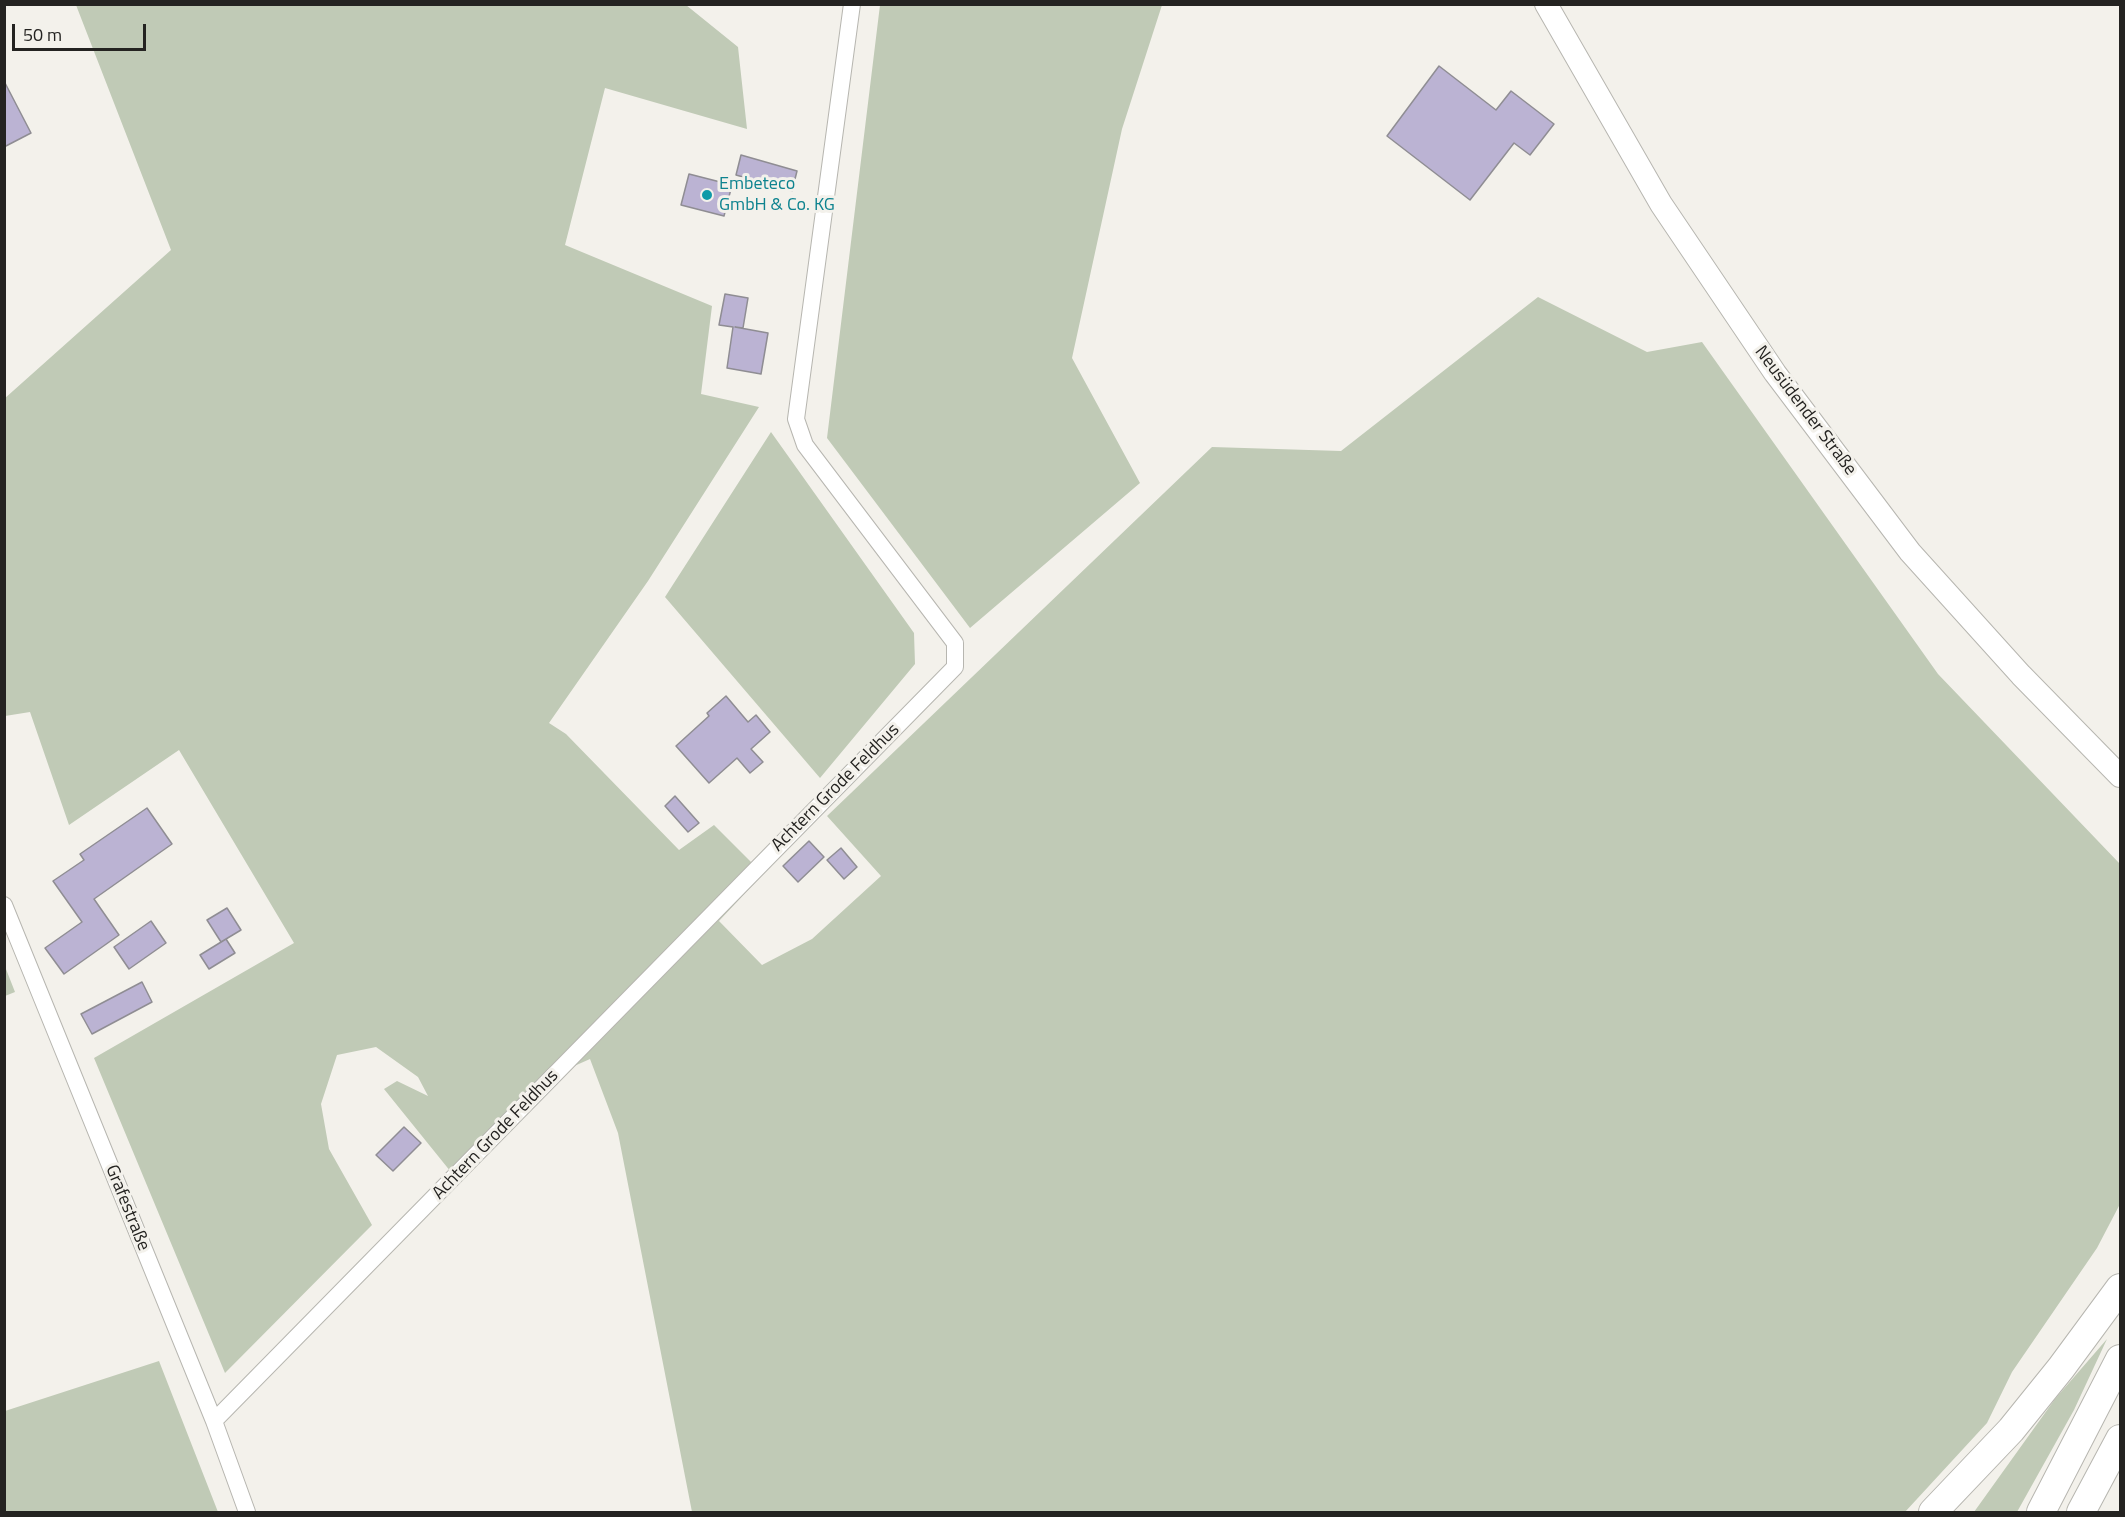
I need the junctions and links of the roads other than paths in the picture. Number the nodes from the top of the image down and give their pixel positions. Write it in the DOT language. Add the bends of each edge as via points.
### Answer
graph roads {
  1 [pos="852,4"];
  2 [pos="1546,4"];
  3 [pos="2121,776"];
  4 [pos="4,905"];
  5 [pos="2121,1288"];
  6 [pos="2121,1359"];
  7 [pos="214,1421"];
  8 [pos="2011,1430"];
  9 [pos="2117,1446"];
  10 [pos="247,1512"];
  11 [pos="1933,1512"];
  12 [pos="1957,1512"];
  13 [pos="2041,1512"];
  14 [pos="2081,1512"];
  15 [pos="2091,1512"];
  1 -- 7 [label="street, Achtern Grode Feldhus" via="796,418 805,445 955,643 956,667"];
  2 -- 3 [label="street, Neusüdender Straße" via="1661,204 1775,373 1910,552 2021,675"];
  4 -- 7 [label="street, Grafestraße"];
  5 -- 8 [label="highway"];
  6 -- 13 [label="highway"];
  7 -- 10 [label="street, Grafestraße"];
  8 -- 11 [label="highway"];
  8 -- 12 [label="highway"];
  9 -- 14 [label="highway"];
  9 -- 15 [label="highway"];
}
